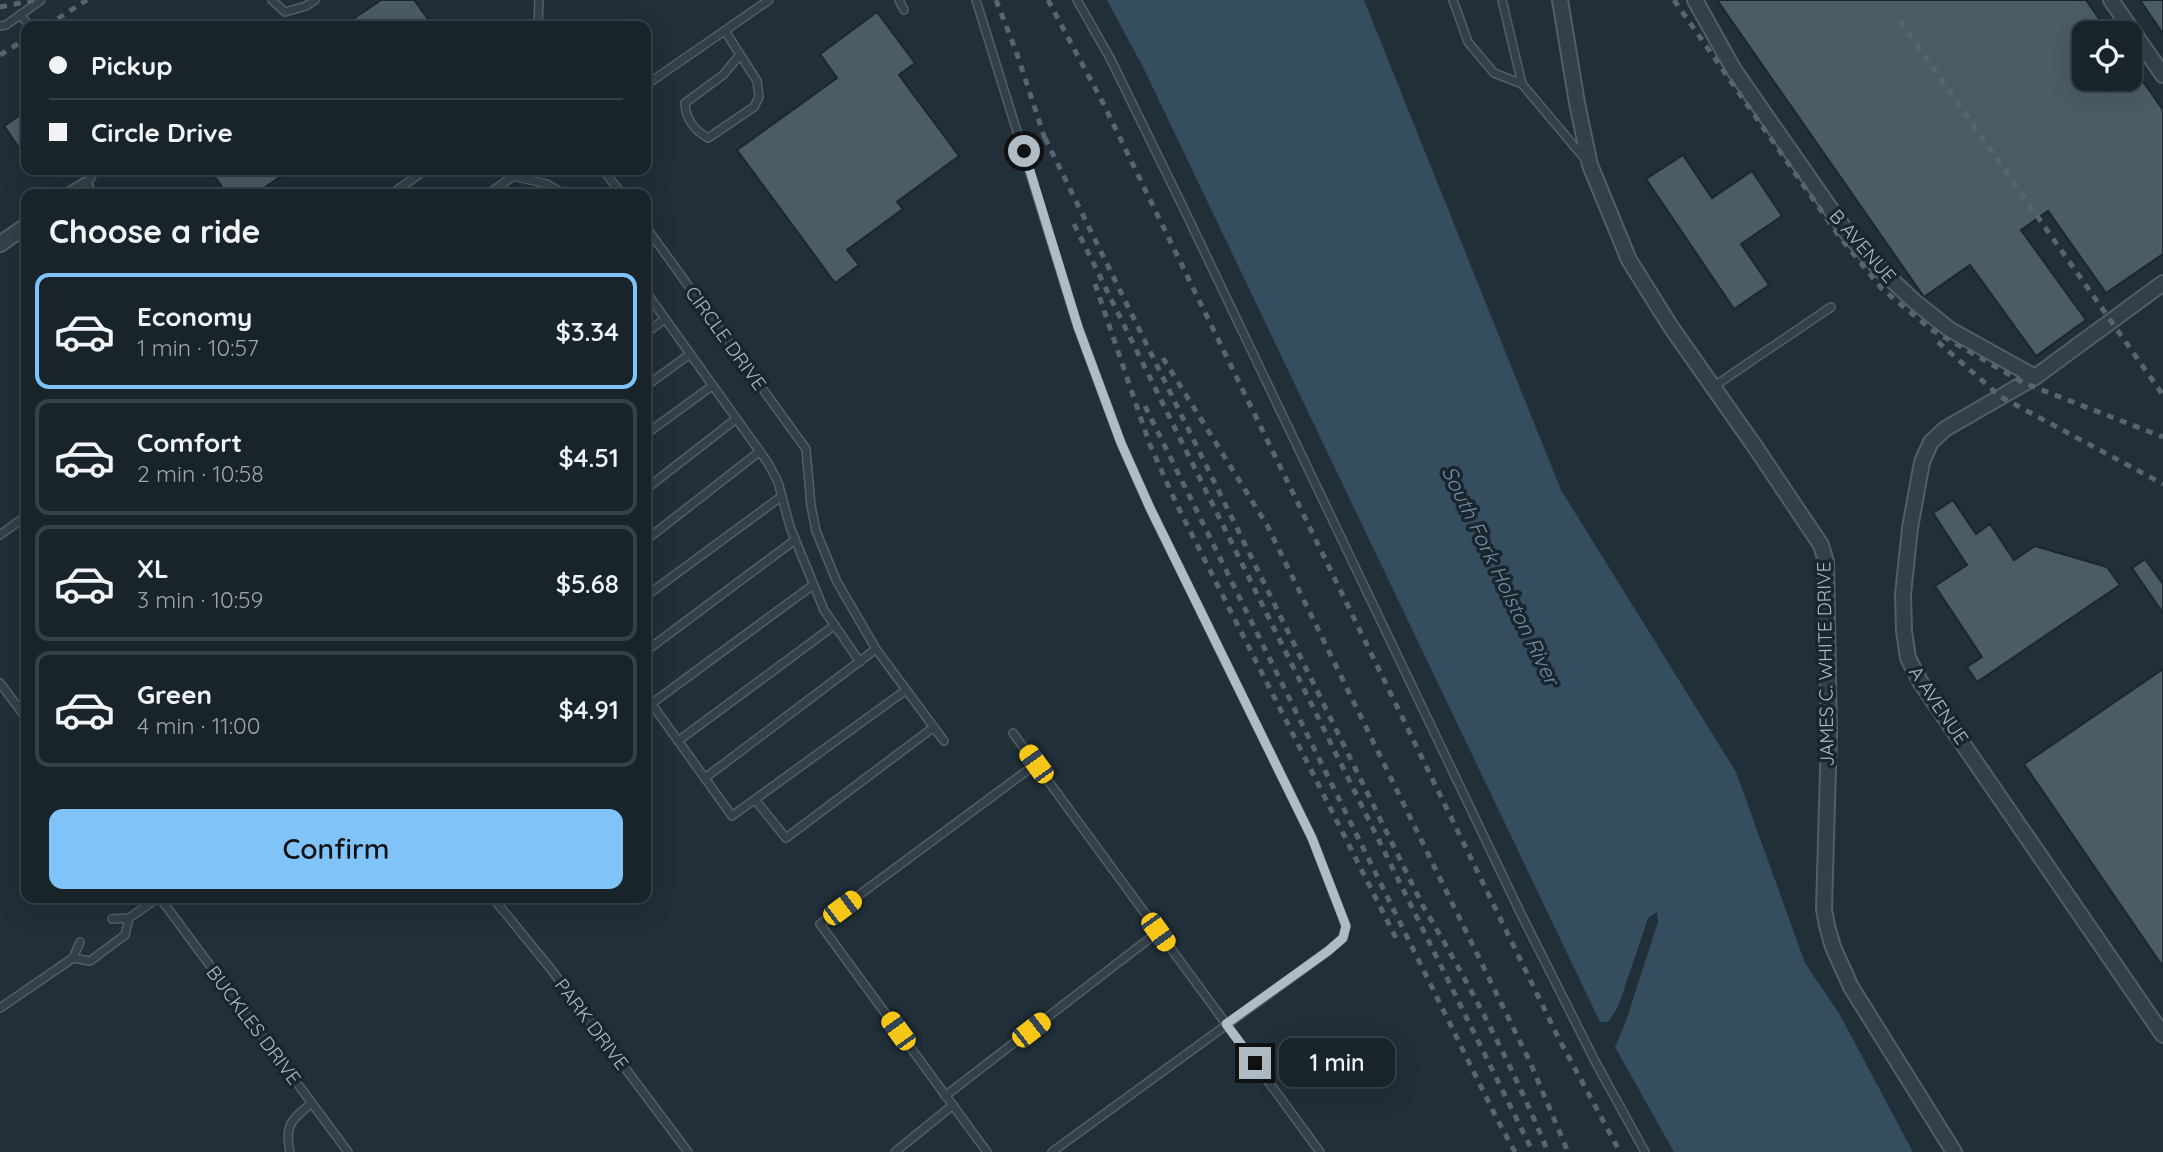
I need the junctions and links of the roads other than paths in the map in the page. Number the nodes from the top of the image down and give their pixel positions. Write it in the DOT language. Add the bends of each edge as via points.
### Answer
graph roads {
  1 [pos="41,0"];
  2 [pos="272,0"];
  3 [pos="316,0"];
  4 [pos="538,0"];
  5 [pos="769,0"];
  6 [pos="899,0"];
  7 [pos="976,0"];
  8 [pos="1077,0"];
  9 [pos="1453,0"];
  10 [pos="1502,0"];
  11 [pos="1560,0"];
  12 [pos="1695,0"];
  13 [pos="2110,0"];
  14 [pos="904,10"];
  15 [pos="20,15"];
  16 [pos="25,21"];
  17 [pos="538,21"];
  18 [pos="0,26"];
  19 [pos="725,31"];
  20 [pos="739,56"];
  21 [pos="2163,75"];
  22 [pos="651,82"];
  23 [pos="1522,84"];
  24 [pos="1590,165"];
  25 [pos="93,175"];
  26 [pos="418,175"];
  27 [pos="607,175"];
  28 [pos="513,176"];
  29 [pos="85,186"];
  30 [pos="80,189"];
  31 [pos="397,189"];
  32 [pos="495,189"];
  33 [pos="554,189"];
  34 [pos="618,189"];
  35 [pos="21,229"];
  36 [pos="651,235"];
  37 [pos="0,244"];
  38 [pos="2163,283"];
  39 [pos="651,299"];
  40 [pos="1831,307"];
  41 [pos="665,319"];
  42 [pos="651,329"];
  43 [pos="690,354"];
  44 [pos="2035,377"];
  45 [pos="651,382"];
  46 [pos="712,386"];
  47 [pos="1713,387"];
  48 [pos="736,419"];
  49 [pos="651,430"];
  50 [pos="759,452"];
  51 [pos="651,485"];
  52 [pos="782,496"];
  53 [pos="21,520"];
  54 [pos="0,535"];
  55 [pos="651,536"];
  56 [pos="795,540"];
  57 [pos="813,585"];
  58 [pos="651,592"];
  59 [pos="835,625"];
  60 [pos="651,647"];
  61 [pos="876,649"];
  62 [pos="860,662"];
  63 [pos="0,682"];
  64 [pos="906,690"];
  65 [pos="651,704"];
  66 [pos="21,711"];
  67 [pos="934,727"];
  68 [pos="1013,733"];
  69 [pos="678,741"];
  70 [pos="944,741"];
  71 [pos="1036,764"];
  72 [pos="705,778"];
  73 [pos="756,801"];
  74 [pos="152,903"];
  75 [pos="163,903"];
  76 [pos="497,903"];
  77 [pos="129,918"];
  78 [pos="112,919"];
  79 [pos="1158,932"];
  80 [pos="80,942"];
  81 [pos="73,958"];
  82 [pos="0,1008"];
  83 [pos="1226,1024"];
  84 [pos="2163,1035"];
  85 [pos="946,1096"];
  86 [pos="312,1103"];
  87 [pos="953,1105"];
  88 [pos="290,1152"];
  89 [pos="348,1152"];
  90 [pos="688,1152"];
  91 [pos="895,1152"];
  92 [pos="987,1152"];
  93 [pos="1052,1152"];
  94 [pos="1320,1152"];
  95 [pos="1645,1152"];
  96 [pos="1954,1152"];
  1 -- 15 [label="lane"];
  2 -- 3 [label="lane" via="285,12"];
  4 -- 17 [label="lane"];
  5 -- 19 [label="lane"];
  6 -- 14 [label="lane"];
  7 -- 83 [label="lane" via="1078,327 1121,443 1312,838 1346,926 1343,938 1328,951"];
  8 -- 95 [label="lane" via="1182,205 1520,912"];
  9 -- 23 [label="lane" via="1468,42 1494,73"];
  10 -- 23 [label="lane"];
  11 -- 24 [label="street, JAMES C. WHITE DRIVE"];
  12 -- 44 [label="street, B AVENUE" via="1734,70 1849,234 1880,269 1949,329"];
  13 -- 21 [label="street"];
  15 -- 16 [label="lane"];
  15 -- 18 [label="lane"];
  19 -- 20 [label="lane"];
  19 -- 22 [label="lane"];
  20 -- 20 [label="lane" via="723,75 685,103 685,113 708,138 754,107 759,97 757,81"];
  23 -- 24 [label="lane"];
  24 -- 47 [label="street, JAMES C. WHITE DRIVE" via="1629,260"];
  25 -- 29 [label="lane"];
  26 -- 31 [label="lane"];
  27 -- 34 [label="lane"];
  28 -- 32 [label="lane"];
  28 -- 33 [label="lane"];
  29 -- 30 [label="street"];
  35 -- 37 [label="street"];
  36 -- 61 [label="lane, CIRCLE DRIVE" via="806,449 816,531 837,582"];
  38 -- 44 [label="street, A AVENUE"];
  39 -- 41 [label="lane"];
  40 -- 47 [label="lane"];
  41 -- 42 [label="lane"];
  41 -- 43 [label="lane"];
  43 -- 45 [label="lane"];
  43 -- 46 [label="lane"];
  44 -- 84 [label="street, A AVENUE" via="1945,429 1926,452 1910,528 1903,594 1908,658"];
  46 -- 48 [label="lane"];
  46 -- 49 [label="lane"];
  47 -- 96 [label="street, JAMES C. WHITE DRIVE" via="1821,545 1828,619 1826,926 1851,987"];
  48 -- 50 [label="lane"];
  48 -- 51 [label="lane"];
  50 -- 52 [label="lane"];
  50 -- 55 [label="lane"];
  52 -- 56 [label="lane"];
  52 -- 58 [label="lane"];
  53 -- 54 [label="lane"];
  56 -- 57 [label="lane"];
  56 -- 60 [label="lane"];
  57 -- 59 [label="lane"];
  57 -- 65 [label="lane"];
  59 -- 62 [label="lane"];
  59 -- 69 [label="lane"];
  61 -- 62 [label="lane"];
  61 -- 64 [label="lane"];
  62 -- 72 [label="lane"];
  63 -- 66 [label="lane"];
  64 -- 67 [label="lane"];
  64 -- 73 [label="lane"];
  65 -- 69 [label="lane"];
  67 -- 70 [label="lane"];
  67 -- 73 [label="lane" via="786,838"];
  68 -- 71 [label="lane"];
  69 -- 72 [label="lane"];
  71 -- 79 [label="lane"];
  71 -- 85 [label="lane" via="820,924"];
  72 -- 73 [label="lane" via="732,816"];
  74 -- 77 [label="lane"];
  75 -- 86 [label="lane, BUCKLES DRIVE"];
  76 -- 90 [label="lane, PARK DRIVE"];
  77 -- 78 [label="lane"];
  77 -- 81 [label="lane" via="125,935 90,961"];
  79 -- 83 [label="lane"];
  79 -- 85 [label="lane"];
  80 -- 81 [label="lane"];
  81 -- 82 [label="lane"];
  83 -- 93 [label="lane"];
  83 -- 94 [label="lane"];
  85 -- 87 [label="lane"];
  86 -- 88 [label="lane" via="290,1124"];
  86 -- 89 [label="lane, BUCKLES DRIVE"];
  87 -- 91 [label="lane"];
  87 -- 92 [label="lane"];
}
